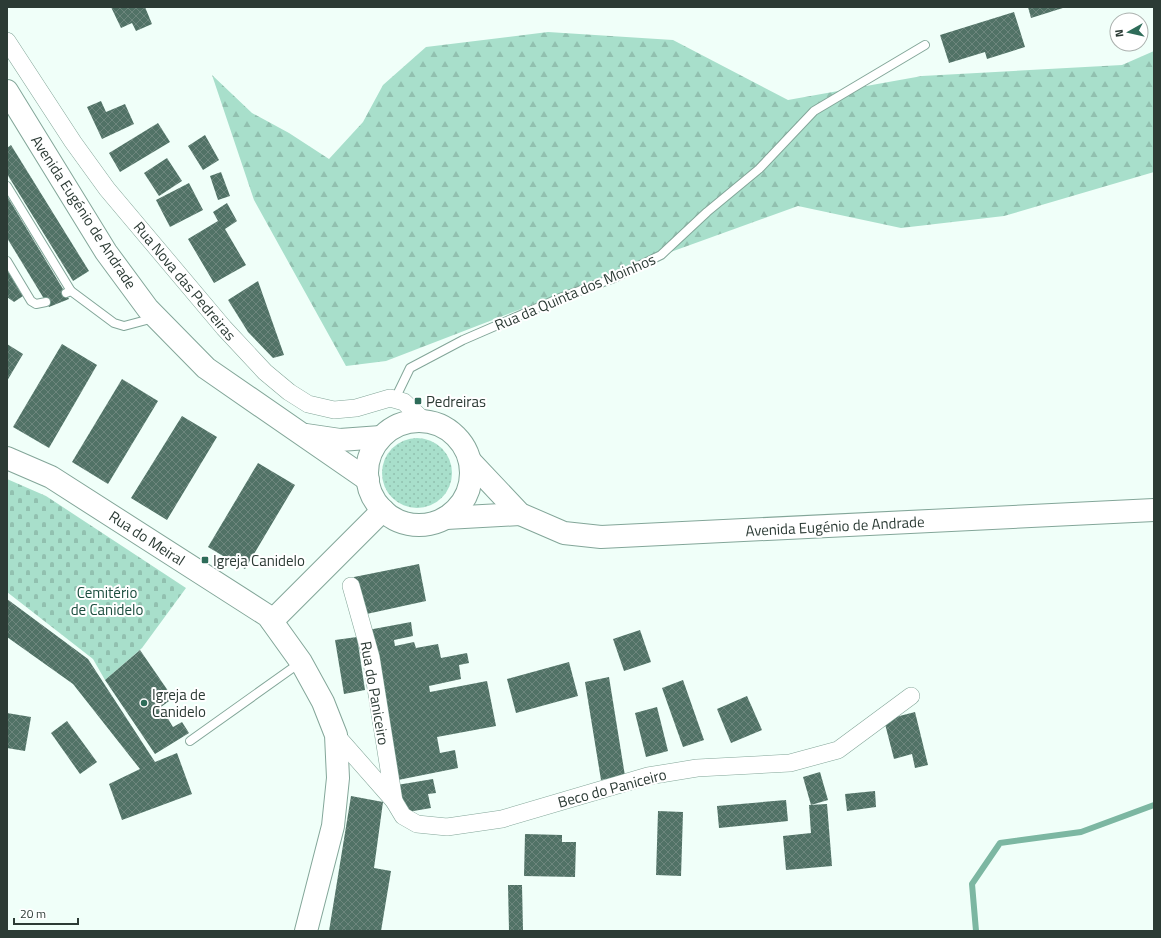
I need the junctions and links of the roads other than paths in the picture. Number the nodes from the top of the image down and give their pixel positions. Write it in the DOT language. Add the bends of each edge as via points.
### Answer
graph roads {
  1 [pos="7,40"];
  2 [pos="925,45"];
  3 [pos="7,91"];
  4 [pos="7,186"];
  5 [pos="7,261"];
  6 [pos="46,302"];
  7 [pos="156,318"];
  8 [pos="396,399"];
  9 [pos="423,420"];
  10 [pos="299,433"];
  11 [pos="381,437"];
  12 [pos="7,458"];
  13 [pos="470,461"];
  14 [pos="368,480"];
  15 [pos="383,510"];
  16 [pos="1154,510"];
  17 [pos="520,514"];
  18 [pos="446,518"];
  19 [pos="351,586"];
  20 [pos="272,621"];
  21 [pos="301,662"];
  22 [pos="911,696"];
  23 [pos="336,736"];
  24 [pos="190,741"];
  25 [pos="394,801"];
  26 [pos="306,931"];
  1 -- 8 [label="street, Rua Nova das Pedreiras" via="52,111 107,189 224,328 265,372 308,404 334,410 356,408 390,398"];
  2 -- 8 [label="lane, Rua da Quinta dos Moinhos" via="814,111 759,169 661,255 614,278 560,298 463,340 410,368"];
  3 -- 7 [label="main road, Avenida Eugénio de Andrade" via="16,111 106,252"];
  4 -- 7 [label="lane" via="68,292 114,323 124,326"];
  5 -- 6 [label="lane" via="31,300 36,304"];
  7 -- 10 [label="main road, Avenida Eugénio de Andrade" via="206,368"];
  8 -- 9 [label="street" via="404,402"];
  9 -- 11 [label="main road, Avenida Eugénio de Andrade" via="400,424"];
  9 -- 13 [label="main road, Avenida Eugénio de Andrade" via="439,424 454,433 464,445"];
  10 -- 11 [label="main road, Avenida Eugénio de Andrade" via="340,440"];
  10 -- 14 [label="main road, Avenida Eugénio de Andrade"];
  11 -- 14 [label="main road, Avenida Eugénio de Andrade" via="372,450"];
  12 -- 20 [label="main road, Rua do Meiral" via="51,477 268,616"];
  13 -- 17 [label="main road, Avenida Eugénio de Andrade"];
  13 -- 18 [label="main road, Avenida Eugénio de Andrade" via="472,477 468,494 459,508"];
  14 -- 15 [label="main road, Avenida Eugénio de Andrade" via="372,495"];
  15 -- 18 [label="main road, Avenida Eugénio de Andrade" via="394,519 411,525 429,524"];
  15 -- 20 [label="main road"];
  16 -- 17 [label="main road, Avenida Eugénio de Andrade" via="601,537 564,533"];
  17 -- 18 [label="main road, Avenida Eugénio de Andrade"];
  19 -- 25 [label="street, Rua do Paniceiro" via="371,657"];
  20 -- 21 [label="main road, Rua do Meiral"];
  21 -- 23 [label="main road, Rua do Meiral" via="323,702"];
  21 -- 24 [label="lane"];
  22 -- 25 [label="street, Beco do Paniceiro" via="838,750 790,763 698,768 648,776 502,819 447,827 417,824 403,816"];
  23 -- 25 [label="street, Beco do Paniceiro"];
  23 -- 26 [label="main road" via="338,778 333,826"];
}
